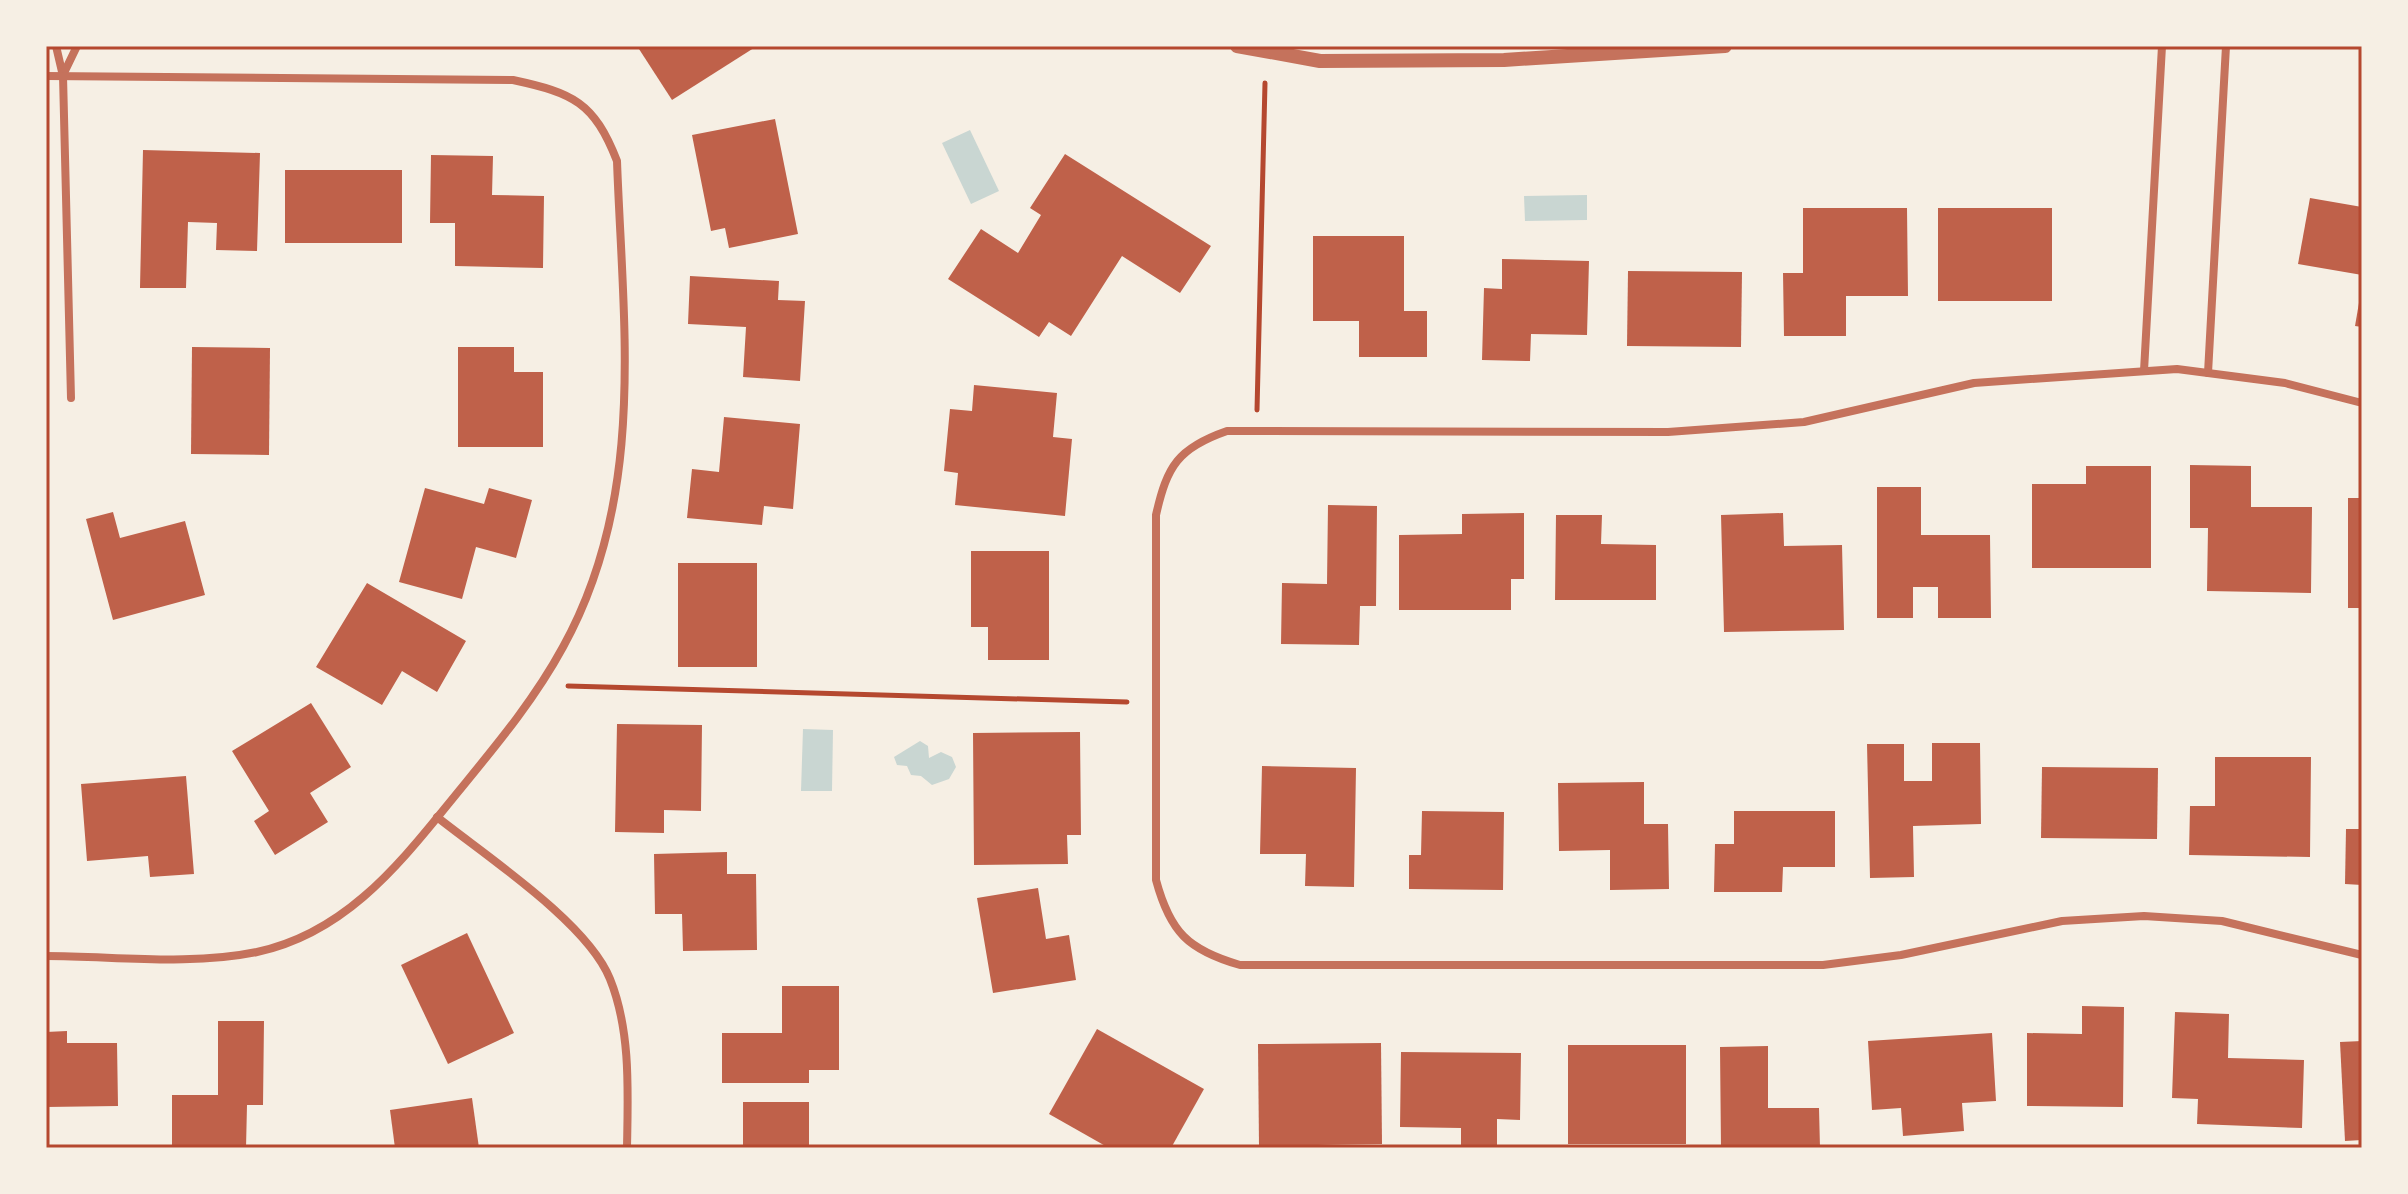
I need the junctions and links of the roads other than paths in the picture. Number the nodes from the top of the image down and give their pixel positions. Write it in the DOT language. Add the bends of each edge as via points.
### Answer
graph roads {
  1 [pos="56,46"];
  2 [pos="77,46"];
  3 [pos="1237,46"];
  4 [pos="1725,46"];
  5 [pos="2162,46"];
  6 [pos="2226,46"];
  7 [pos="46,76"];
  8 [pos="63,76"];
  9 [pos="2144,371"];
  10 [pos="2208,373"];
  11 [pos="71,398"];
  12 [pos="2362,403"];
  13 [pos="437,817"];
  14 [pos="2362,955"];
  15 [pos="46,956"];
  16 [pos="627,1148"];
  1 -- 8 [label="street"];
  2 -- 8 [label="street"];
  3 -- 4 [label="street" via="1320,61 1351,61 1504,60"];
  5 -- 9 [label="street"];
  6 -- 10 [label="street"];
  7 -- 8 [label="street"];
  8 -- 11 [label="street"];
  8 -- 13 [label="street" via="513,80 559,90 588,108 604,128 617,161 625,397 619,485 598,568 564,645 514,722"];
  9 -- 10 [label="street"];
  9 -- 14 [label="street" via="1974,383 1804,422 1668,432 1227,431 1201,440 1177,457 1156,515 1156,880 1165,912 1185,940 1211,957 1240,965 1823,965 1901,955 2062,921 2144,916 2222,921"];
  10 -- 12 [label="street" via="2285,383"];
  13 -- 15 [label="street" via="359,904 298,938 258,952 200,957"];
  13 -- 16 [label="street" via="576,929 609,977 625,1030"];
}
